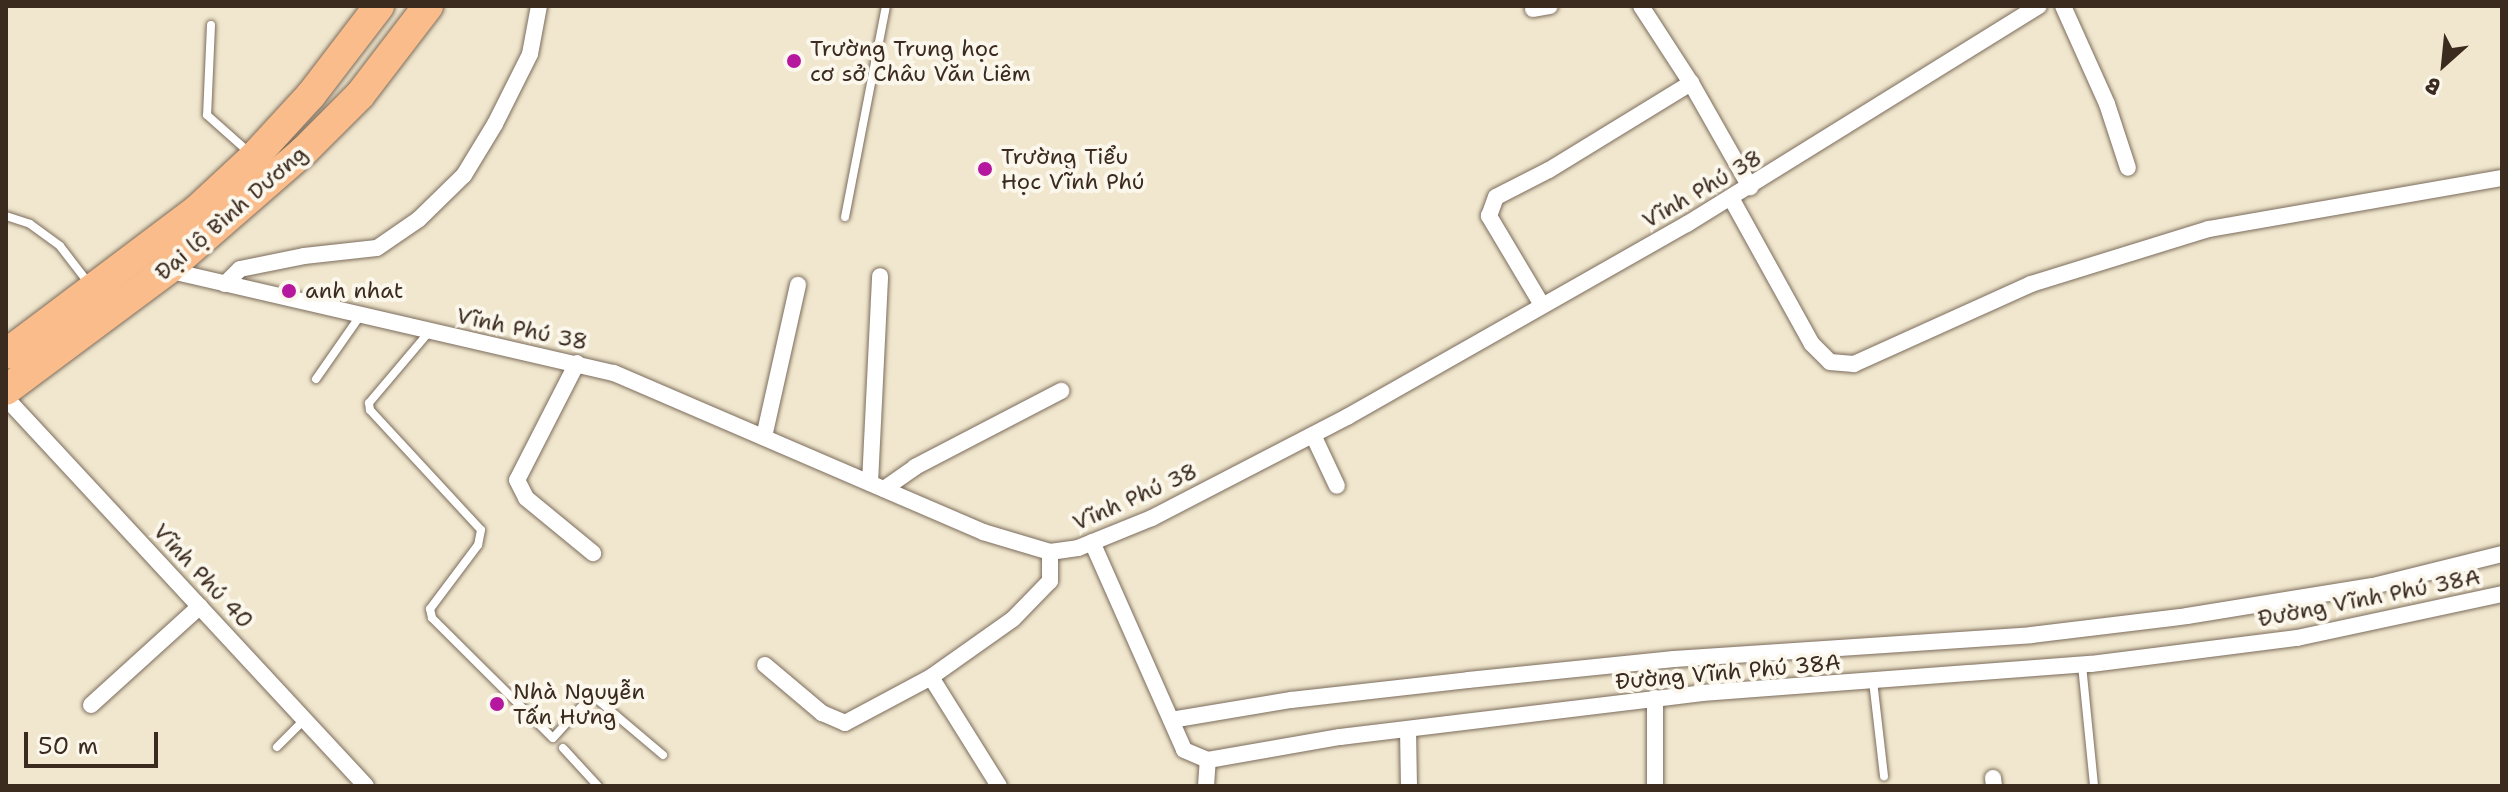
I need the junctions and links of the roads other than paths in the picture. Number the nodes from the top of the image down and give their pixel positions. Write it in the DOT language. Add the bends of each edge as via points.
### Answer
graph roads {
  1 [pos="379,6"];
  2 [pos="428,6"];
  3 [pos="539,6"];
  4 [pos="886,6"];
  5 [pos="1550,6"];
  6 [pos="1641,6"];
  7 [pos="2039,6"];
  8 [pos="2063,6"];
  9 [pos="1533,9"];
  10 [pos="211,25"];
  11 [pos="1691,83"];
  12 [pos="254,157"];
  13 [pos="2128,168"];
  14 [pos="2502,178"];
  15 [pos="1750,187"];
  16 [pos="1731,198"];
  17 [pos="6,216"];
  18 [pos="845,217"];
  19 [pos="167,270"];
  20 [pos="880,276"];
  21 [pos="225,284"];
  22 [pos="798,285"];
  23 [pos="92,289"];
  24 [pos="1542,305"];
  25 [pos="360,316"];
  26 [pos="429,332"];
  27 [pos="6,354"];
  28 [pos="577,363"];
  29 [pos="316,379"];
  30 [pos="6,390"];
  31 [pos="1061,391"];
  32 [pos="6,398"];
  33 [pos="1313,435"];
  34 [pos="764,437"];
  35 [pos="877,486"];
  36 [pos="1337,486"];
  37 [pos="1092,542"];
  38 [pos="1050,552"];
  39 [pos="593,553"];
  40 [pos="2502,554"];
  41 [pos="2502,594"];
  42 [pos="200,606"];
  43 [pos="765,665"];
  44 [pos="2082,665"];
  45 [pos="931,677"];
  46 [pos="1873,681"];
  47 [pos="1655,698"];
  48 [pos="91,705"];
  49 [pos="305,719"];
  50 [pos="1171,720"];
  51 [pos="1408,729"];
  52 [pos="277,747"];
  53 [pos="563,748"];
  54 [pos="663,755"];
  55 [pos="1208,760"];
  56 [pos="1884,776"];
  57 [pos="366,786"];
  58 [pos="598,786"];
  59 [pos="999,786"];
  60 [pos="1206,786"];
  61 [pos="1409,786"];
  62 [pos="1655,786"];
  63 [pos="2094,786"];
  1 -- 12 [label="highway, Đại lộ Bình Dương" via="311,95"];
  2 -- 19 [label="highway, Đại lộ Bình Dương" via="389,61 333,124"];
  3 -- 21 [label="street" via="530,54 495,124 464,175 419,219 377,248 240,269"];
  4 -- 18 [label="lane"];
  5 -- 9 [label="street"];
  6 -- 11 [label="street"];
  7 -- 15 [label="street, Vĩnh Phú 38"];
  8 -- 13 [label="street" via="2107,104"];
  10 -- 12 [label="lane" via="207,115"];
  11 -- 15 [label="street"];
  11 -- 24 [label="street" via="1496,197 1489,216"];
  12 -- 23 [label="highway, Đại lộ Bình Dương" via="196,211"];
  14 -- 16 [label="street" via="2209,229 2031,284 1854,364 1830,362 1812,344"];
  15 -- 16 [label="street, Vĩnh Phú 38"];
  16 -- 24 [label="street, Vĩnh Phú 38"];
  17 -- 23 [label="lane" via="30,224 60,246"];
  19 -- 21 [label="street, Vĩnh Phú 38"];
  19 -- 30 [label="highway, Đại lộ Bình Dương"];
  20 -- 35 [label="street"];
  21 -- 25 [label="street, Vĩnh Phú 38"];
  22 -- 34 [label="street"];
  23 -- 27 [label="highway, Đại lộ Bình Dương"];
  24 -- 33 [label="street, Vĩnh Phú 38"];
  25 -- 26 [label="street, Vĩnh Phú 38"];
  25 -- 29 [label="lane"];
  26 -- 28 [label="street, Vĩnh Phú 38"];
  26 -- 54 [label="lane" via="369,403 481,530 478,545 430,609 432,618 553,738 592,695"];
  28 -- 34 [label="street, Vĩnh Phú 38" via="614,373"];
  28 -- 39 [label="street" via="517,480 526,498"];
  31 -- 35 [label="street"];
  32 -- 42 [label="street, Vĩnh Phú 40"];
  33 -- 36 [label="street"];
  33 -- 37 [label="street, Vĩnh Phú 38" via="1152,518"];
  34 -- 35 [label="street, Vĩnh Phú 38"];
  35 -- 38 [label="street, Vĩnh Phú 38" via="983,532"];
  37 -- 38 [label="street, Vĩnh Phú 38"];
  37 -- 50 [label="street"];
  38 -- 45 [label="street" via="1050,581 1013,619"];
  40 -- 50 [label="street" via="2373,586 2187,616 2031,635 1674,659 1468,680"];
  41 -- 44 [label="street, Đường Vĩnh Phú 38A" via="2297,638"];
  42 -- 48 [label="street"];
  42 -- 49 [label="street, Vĩnh Phú 40"];
  43 -- 45 [label="street" via="822,713 845,723"];
  44 -- 46 [label="street, Đường Vĩnh Phú 38A"];
  44 -- 63 [label="lane"];
  45 -- 59 [label="street"];
  46 -- 47 [label="street, Đường Vĩnh Phú 38A"];
  46 -- 56 [label="lane"];
  47 -- 51 [label="street, Đường Vĩnh Phú 38A"];
  47 -- 62 [label="street"];
  49 -- 52 [label="lane"];
  49 -- 57 [label="street, Vĩnh Phú 40"];
  50 -- 55 [label="street" via="1184,750"];
  51 -- 55 [label="street, Đường Vĩnh Phú 38A"];
  51 -- 61 [label="street"];
  53 -- 58 [label="lane"];
  55 -- 60 [label="street"];
}
